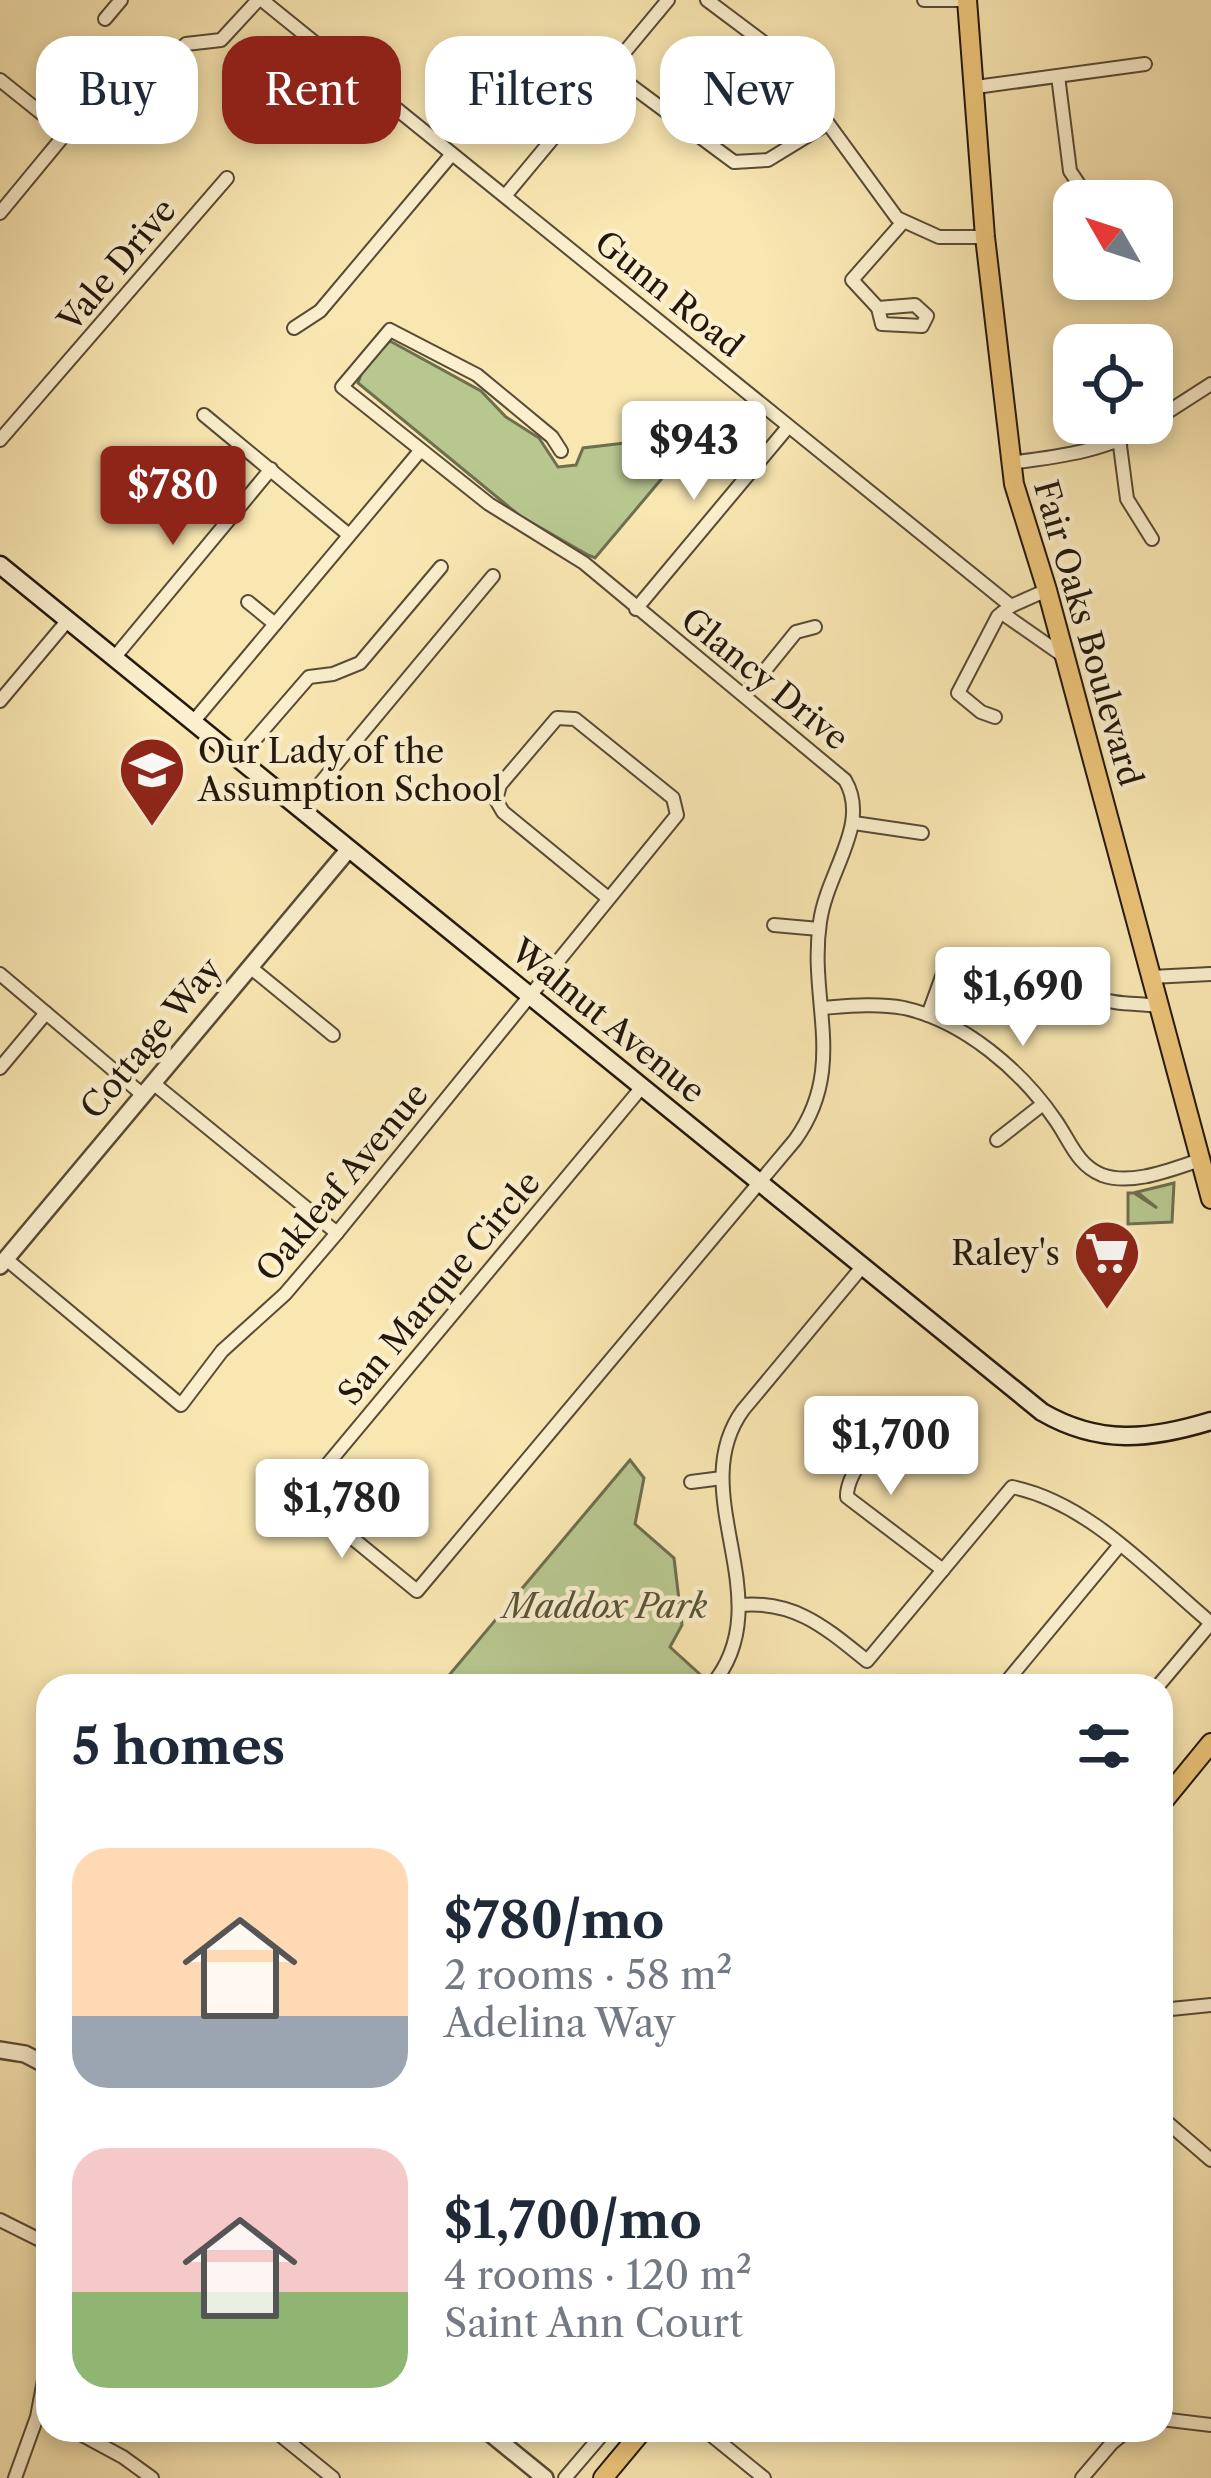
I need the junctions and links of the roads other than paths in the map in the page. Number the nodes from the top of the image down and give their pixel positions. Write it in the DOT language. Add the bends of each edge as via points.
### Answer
graph roads {
  1 [pos="121,0"];
  2 [pos="260,0"];
  3 [pos="668,0"];
  4 [pos="707,0"];
  5 [pos="924,0"];
  6 [pos="963,0"];
  7 [pos="105,19"];
  8 [pos="755,36"];
  9 [pos="636,39"];
  10 [pos="198,43"];
  11 [pos="1145,64"];
  12 [pos="1058,76"];
  13 [pos="0,80"];
  14 [pos="976,87"];
  15 [pos="835,135"];
  16 [pos="548,144"];
  17 [pos="710,144"];
  18 [pos="794,144"];
  19 [pos="452,154"];
  20 [pos="227,178"];
  21 [pos="1076,180"];
  22 [pos="505,196"];
  23 [pos="0,213"];
  24 [pos="903,222"];
  25 [pos="985,237"];
  26 [pos="878,308"];
  27 [pos="294,328"];
  28 [pos="1211,384"];
  29 [pos="1173,408"];
  30 [pos="204,415"];
  31 [pos="788,428"];
  32 [pos="0,440"];
  33 [pos="1105,444"];
  34 [pos="1120,444"];
  35 [pos="420,451"];
  36 [pos="561,452"];
  37 [pos="1010,463"];
  38 [pos="271,469"];
  39 [pos="350,535"];
  40 [pos="1152,539"];
  41 [pos="0,565"];
  42 [pos="441,567"];
  43 [pos="493,576"];
  44 [pos="1047,590"];
  45 [pos="248,602"];
  46 [pos="636,609"];
  47 [pos="1006,610"];
  48 [pos="68,620"];
  49 [pos="275,624"];
  50 [pos="814,627"];
  51 [pos="114,658"];
  52 [pos="1065,658"];
  53 [pos="745,695"];
  54 [pos="0,701"];
  55 [pos="994,716"];
  56 [pos="193,722"];
  57 [pos="238,759"];
  58 [pos="302,811"];
  59 [pos="854,823"];
  60 [pos="922,832"];
  61 [pos="349,849"];
  62 [pos="608,898"];
  63 [pos="774,926"];
  64 [pos="819,928"];
  65 [pos="250,967"];
  66 [pos="1065,969"];
  67 [pos="944,971"];
  68 [pos="0,974"];
  69 [pos="1211,974"];
  70 [pos="1151,977"];
  71 [pos="530,996"];
  72 [pos="1159,1006"];
  73 [pos="821,1008"];
  74 [pos="46,1013"];
  75 [pos="928,1015"];
  76 [pos="333,1035"];
  77 [pos="0,1068"];
  78 [pos="642,1087"];
  79 [pos="148,1089"];
  80 [pos="1043,1104"];
  81 [pos="997,1140"];
  82 [pos="1200,1160"];
  83 [pos="760,1184"];
  84 [pos="1211,1199"];
  85 [pos="337,1233"];
  86 [pos="3,1263"];
  87 [pos="862,1267"];
  88 [pos="909,1415"];
  89 [pos="1211,1421"];
  90 [pos="722,1478"];
  91 [pos="692,1482"];
  92 [pos="1119,1546"];
  93 [pos="943,1570"];
  94 [pos="740,1605"];
  95 [pos="719,1674"];
  96 [pos="1013,1674"];
  97 [pos="1168,1674"];
  98 [pos="1211,1743"];
  99 [pos="1173,1789"];
  100 [pos="1211,2005"];
  101 [pos="1173,2009"];
  102 [pos="0,2050"];
  103 [pos="36,2060"];
  104 [pos="1173,2127"];
  105 [pos="1211,2160"];
  106 [pos="0,2220"];
  107 [pos="36,2237"];
  108 [pos="1173,2418"];
  109 [pos="1211,2425"];
  110 [pos="36,2434"];
  111 [pos="95,2442"];
  112 [pos="289,2442"];
  113 [pos="501,2442"];
  114 [pos="596,2442"];
  115 [pos="633,2442"];
  116 [pos="720,2442"];
  117 [pos="1113,2442"];
  118 [pos="15,2478"];
  119 [pos="152,2478"];
  120 [pos="333,2478"];
  121 [pos="545,2478"];
  122 [pos="565,2478"];
  123 [pos="603,2478"];
  124 [pos="764,2478"];
  125 [pos="1082,2478"];
  1 -- 7 [label="street"];
  2 -- 10 [label="street" via="221,40"];
  2 -- 19 [label="street, Gunn Road"];
  3 -- 9 [label="street"];
  4 -- 8 [label="street"];
  5 -- 6 [label="street"];
  6 -- 14 [label="main road, Fair Oaks Boulevard"];
  11 -- 12 [label="street"];
  12 -- 14 [label="street"];
  12 -- 21 [label="street"];
  13 -- 23 [label="street" via="66,133"];
  14 -- 25 [label="main road, Fair Oaks Boulevard"];
  15 -- 24 [label="street"];
  16 -- 22 [label="street"];
  17 -- 18 [label="street" via="734,162 768,160"];
  19 -- 22 [label="street, Gunn Road"];
  19 -- 27 [label="street" via="320,311"];
  20 -- 32 [label="street, Vale Drive"];
  22 -- 31 [label="street, Gunn Road"];
  24 -- 25 [label="street" via="939,237"];
  24 -- 26 [label="street" via="852,280"];
  25 -- 37 [label="main road, Fair Oaks Boulevard"];
  28 -- 29 [label="street"];
  30 -- 38 [label="street"];
  31 -- 46 [label="street"];
  31 -- 47 [label="street, Gunn Road"];
  33 -- 37 [label="street"];
  34 -- 40 [label="street" via="1127,499"];
  35 -- 36 [label="street, Glancy Drive" via="343,387 390,330 476,376"];
  35 -- 39 [label="street"];
  35 -- 46 [label="street, Glancy Drive" via="584,563"];
  37 -- 44 [label="main road, Fair Oaks Boulevard"];
  38 -- 39 [label="street"];
  38 -- 51 [label="street"];
  39 -- 49 [label="street"];
  41 -- 48 [label="main road, Walnut Avenue"];
  42 -- 57 [label="street" via="360,663 309,677"];
  43 -- 58 [label="street"];
  44 -- 47 [label="street"];
  44 -- 52 [label="main road, Fair Oaks Boulevard"];
  45 -- 49 [label="street"];
  46 -- 53 [label="street, Glancy Drive"];
  47 -- 52 [label="street, Gunn Road"];
  47 -- 55 [label="street" via="958,693"];
  48 -- 51 [label="main road, Walnut Avenue"];
  48 -- 54 [label="street"];
  49 -- 56 [label="street"];
  50 -- 53 [label="street" via="796,632"];
  51 -- 56 [label="main road, Walnut Avenue"];
  52 -- 70 [label="main road, Fair Oaks Boulevard"];
  53 -- 59 [label="street, Glancy Drive" via="840,774 854,800"];
  56 -- 57 [label="main road, Walnut Avenue"];
  57 -- 58 [label="main road, Walnut Avenue"];
  58 -- 61 [label="main road, Walnut Avenue"];
  59 -- 60 [label="street"];
  59 -- 64 [label="street"];
  61 -- 65 [label="street, Cottage Way"];
  61 -- 71 [label="main road, Walnut Avenue"];
  62 -- 62 [label="street, Oakleaf Avenue" via="677,809 568,717 551,722 496,800"];
  62 -- 71 [label="street, Oakleaf Avenue"];
  63 -- 64 [label="street"];
  64 -- 73 [label="street"];
  65 -- 76 [label="street"];
  65 -- 79 [label="street, Cottage Way"];
  66 -- 72 [label="street" via="1112,1005"];
  67 -- 75 [label="street"];
  68 -- 74 [label="street"];
  69 -- 70 [label="street"];
  70 -- 72 [label="main road, Fair Oaks Boulevard"];
  71 -- 78 [label="main road, Walnut Avenue"];
  71 -- 85 [label="street, Oakleaf Avenue"];
  72 -- 82 [label="main road, Fair Oaks Boulevard"];
  73 -- 75 [label="street" via="889,1006"];
  73 -- 83 [label="street" via="825,1067 815,1106"];
  74 -- 77 [label="street"];
  74 -- 79 [label="street"];
  75 -- 80 [label="street" via="979,1044"];
  78 -- 83 [label="main road, Walnut Avenue"];
  78 -- 83 [label="street, San Marque Circle" via="301,1496 417,1591"];
  79 -- 85 [label="street"];
  79 -- 86 [label="street, Cottage Way"];
  80 -- 81 [label="street"];
  80 -- 82 [label="street" via="1080,1160 1104,1176 1132,1178"];
  82 -- 84 [label="main road, Fair Oaks Boulevard"];
  83 -- 87 [label="main road, Walnut Avenue"];
  85 -- 86 [label="street, Oakleaf Avenue" via="222,1351 182,1405"];
  87 -- 89 [label="main road, Walnut Avenue" via="1070,1427 1133,1438"];
  87 -- 90 [label="street" via="738,1417"];
  88 -- 93 [label="street" via="846,1490"];
  90 -- 91 [label="street"];
  90 -- 94 [label="street"];
  92 -- 93 [label="street" via="1071,1510 1012,1487"];
  92 -- 96 [label="street"];
  92 -- 97 [label="street" via="1211,1622"];
  93 -- 94 [label="street" via="867,1661 806,1614"];
  94 -- 95 [label="street" via="735,1649"];
  98 -- 99 [label="main road"];
  100 -- 101 [label="street"];
  102 -- 103 [label="street"];
  104 -- 105 [label="street"];
  106 -- 107 [label="street"];
  108 -- 109 [label="street"];
  110 -- 118 [label="street"];
  111 -- 119 [label="street"];
  112 -- 120 [label="street"];
  113 -- 121 [label="street"];
  114 -- 122 [label="street"];
  115 -- 123 [label="main road"];
  116 -- 124 [label="street"];
  117 -- 125 [label="street"];
}
